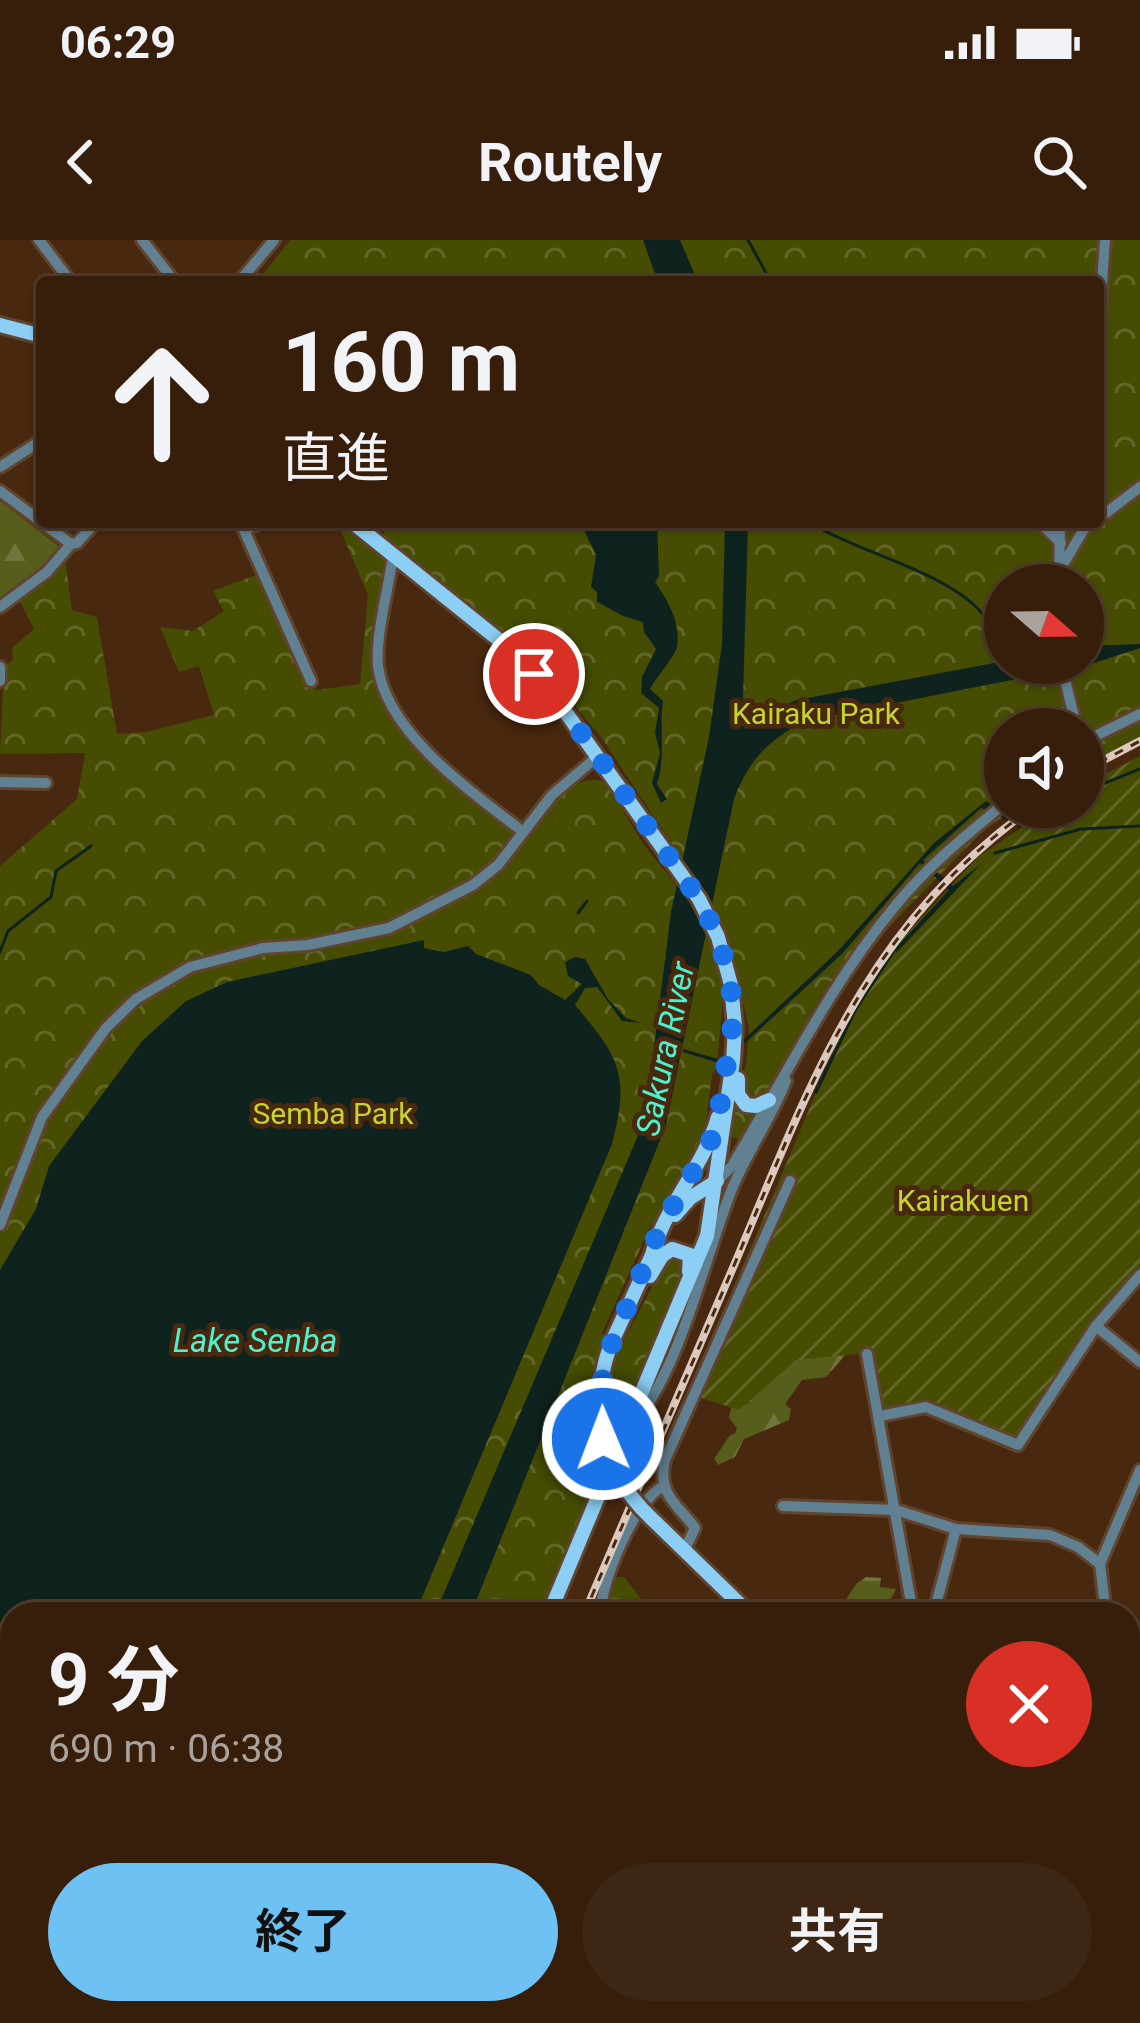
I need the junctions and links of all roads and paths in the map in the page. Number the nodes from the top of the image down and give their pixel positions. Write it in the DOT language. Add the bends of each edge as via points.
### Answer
graph roads {
  1 [pos="39,240"];
  2 [pos="142,240"];
  3 [pos="274,240"];
  4 [pos="1105,240"];
  5 [pos="66,276"];
  6 [pos="170,276"];
  7 [pos="244,276"];
  8 [pos="1103,276"];
  9 [pos="0,325"];
  10 [pos="36,334"];
  11 [pos="36,444"];
  12 [pos="0,467"];
  13 [pos="1140,487"];
  14 [pos="0,491"];
  15 [pos="1104,515"];
  16 [pos="36,518"];
  17 [pos="50,528"];
  18 [pos="91,528"];
  19 [pos="248,528"];
  20 [pos="359,528"];
  21 [pos="1045,528"];
  22 [pos="1060,528"];
  23 [pos="1086,528"];
  24 [pos="71,544"];
  25 [pos="1061,544"];
  26 [pos="393,555"];
  27 [pos="1063,564"];
  28 [pos="1064,564"];
  29 [pos="0,607"];
  30 [pos="0,668"];
  31 [pos="0,680"];
  32 [pos="310,681"];
  33 [pos="1140,714"];
  34 [pos="1104,732"];
  35 [pos="598,757"];
  36 [pos="0,782"];
  37 [pos="46,782"];
  38 [pos="984,821"];
  39 [pos="522,831"];
  40 [pos="735,1019"];
  41 [pos="799,1051"];
  42 [pos="769,1100"];
  43 [pos="723,1136"];
  44 [pos="749,1136"];
  45 [pos="717,1181"];
  46 [pos="790,1181"];
  47 [pos="0,1225"];
  48 [pos="653,1251"];
  49 [pos="1140,1275"];
  50 [pos="632,1300"];
  51 [pos="683,1300"];
  52 [pos="1096,1326"];
  53 [pos="867,1354"];
  54 [pos="1140,1362"];
  55 [pos="880,1416"];
  56 [pos="630,1428"];
  57 [pos="1140,1470"];
  58 [pos="663,1486"];
  59 [pos="1126,1497"];
  60 [pos="1140,1503"];
  61 [pos="783,1506"];
  62 [pos="896,1510"];
  63 [pos="956,1529"];
  64 [pos="685,1549"];
  65 [pos="1100,1564"];
  66 [pos="554,1602"];
  67 [pos="603,1602"];
  68 [pos="729,1602"];
  69 [pos="911,1602"];
  70 [pos="937,1602"];
  71 [pos="1105,1602"];
  1 -- 5 [label="street"];
  2 -- 6 [label="street"];
  3 -- 7 [label="street"];
  4 -- 8 [label="street"];
  9 -- 10 [label="main road"];
  11 -- 12 [label="street"];
  13 -- 15 [label="street"];
  14 -- 16 [label="street"];
  17 -- 24 [label="street"];
  18 -- 24 [label="street"];
  19 -- 32 [label="street"];
  20 -- 26 [label="main road"];
  21 -- 25 [label="street"];
  22 -- 25 [label="street"];
  23 -- 28 [label="street"];
  24 -- 29 [label="street"];
  25 -- 27 [label="street"];
  26 -- 35 [label="main road" via="520,660"];
  26 -- 39 [label="street" via="378,665 389,705 452,777"];
  30 -- 31 [label="street"];
  33 -- 34 [label="street"];
  35 -- 39 [label="street"];
  35 -- 40 [label="main road" via="703,905"];
  36 -- 37 [label="street"];
  38 -- 41 [label="street" via="897,903"];
  39 -- 47 [label="street" via="473,885 389,928 190,967 136,998 41,1118"];
  40 -- 42 [label="main road" via="740,1099 757,1106"];
  40 -- 43 [label="main road"];
  40 -- 48 [label="main road" via="714,1132"];
  41 -- 42 [label="street"];
  41 -- 56 [label="street" via="730,1192 668,1360"];
  42 -- 44 [label="street"];
  43 -- 44 [label="street" via="737,1144"];
  43 -- 45 [label="main road"];
  44 -- 45 [label="street"];
  45 -- 48 [label="main road" via="681,1207"];
  45 -- 51 [label="main road"];
  46 -- 58 [label="street" via="665,1460"];
  48 -- 50 [label="main road"];
  49 -- 52 [label="street"];
  50 -- 51 [label="main road" via="662,1256 678,1248 692,1260"];
  50 -- 64 [label="main road, bridge" via="600,1386 603,1439 620,1482"];
  51 -- 56 [label="main road"];
  52 -- 54 [label="street"];
  52 -- 55 [label="street" via="1018,1444 926,1407"];
  53 -- 55 [label="street"];
  55 -- 62 [label="street"];
  56 -- 66 [label="main road, bridge"];
  57 -- 59 [label="street"];
  58 -- 64 [label="street" via="695,1528"];
  58 -- 67 [label="street" via="634,1521"];
  59 -- 60 [label="street"];
  59 -- 65 [label="street"];
  61 -- 62 [label="street"];
  62 -- 63 [label="street"];
  62 -- 69 [label="street"];
  63 -- 65 [label="street" via="1050,1535"];
  63 -- 70 [label="street"];
  64 -- 68 [label="main road"];
  65 -- 71 [label="street"];
}
